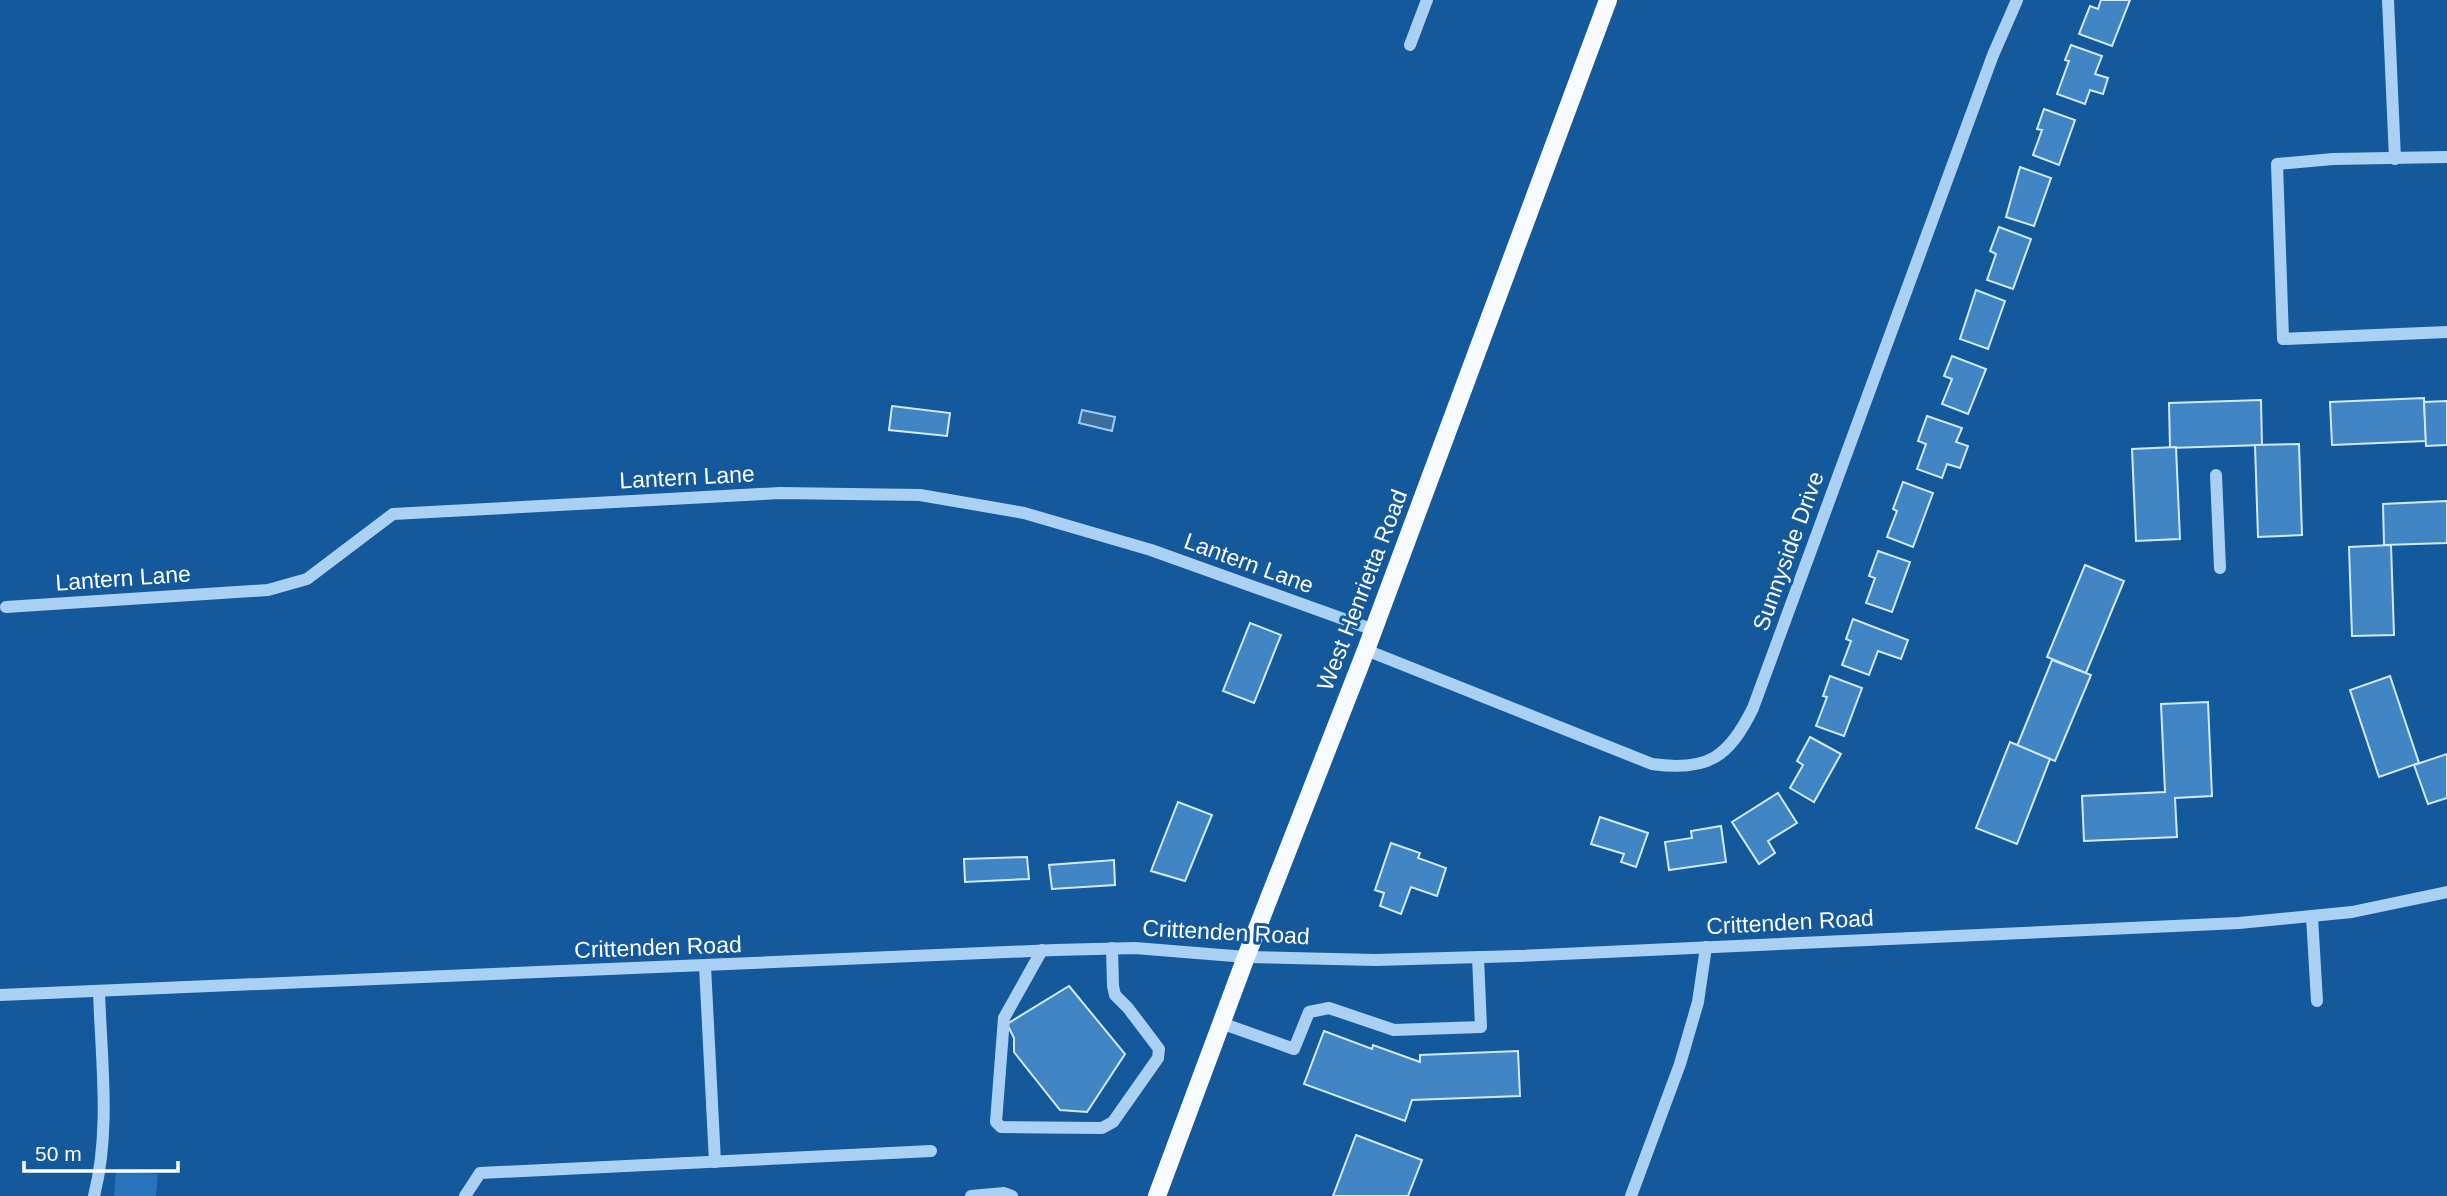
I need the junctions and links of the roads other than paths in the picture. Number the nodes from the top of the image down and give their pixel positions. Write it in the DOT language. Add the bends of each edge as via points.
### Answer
graph roads {
  1 [pos="1427,0"];
  2 [pos="2017,0"];
  3 [pos="2388,0"];
  4 [pos="1605,1"];
  5 [pos="1410,45"];
  6 [pos="2447,157"];
  7 [pos="2395,159"];
  8 [pos="2447,331"];
  9 [pos="2216,475"];
  10 [pos="2220,568"];
  11 [pos="6,607"];
  12 [pos="1374,630"];
  13 [pos="1366,650"];
  14 [pos="2447,892"];
  15 [pos="2312,917"];
  16 [pos="1706,947"];
  17 [pos="1112,948"];
  18 [pos="1042,950"];
  19 [pos="1246,957"];
  20 [pos="1478,957"];
  21 [pos="705,965"];
  22 [pos="99,991"];
  23 [pos="0,995"];
  24 [pos="2317,1001"];
  25 [pos="1222,1023"];
  26 [pos="931,1151"];
  27 [pos="715,1162"];
  28 [pos="94,1196"];
  29 [pos="465,1196"];
  30 [pos="971,1196"];
  31 [pos="1012,1196"];
  32 [pos="1157,1196"];
  33 [pos="1631,1196"];
  1 -- 5 [label="street"];
  2 -- 13 [label="street, Sunnyside Drive" via="1753,708 1733,744 1696,765 1652,764"];
  3 -- 7 [label="street"];
  4 -- 12 [label="main road, West Henrietta Road"];
  6 -- 7 [label="street"];
  7 -- 8 [label="street" via="2277,164 2284,339"];
  9 -- 10 [label="street"];
  11 -- 12 [label="street, Lantern Lane" via="268,590 307,579 393,514 780,493 920,495 1024,513 1151,550"];
  12 -- 13 [label="main road, West Henrietta Road"];
  13 -- 19 [label="main road, West Henrietta Road"];
  14 -- 15 [label="street, Crittenden Road"];
  15 -- 16 [label="street, Crittenden Road"];
  15 -- 24 [label="street"];
  16 -- 20 [label="street, Crittenden Road"];
  16 -- 33 [label="street" via="1698,1002 1680,1064"];
  17 -- 18 [label="street, Crittenden Road"];
  17 -- 18 [label="street" via="1115,995 1159,1049 1158,1058 1113,1122 1102,1128 1001,1127 996,1122 1004,1018"];
  17 -- 19 [label="street, Crittenden Road"];
  18 -- 21 [label="street, Crittenden Road"];
  19 -- 20 [label="street, Crittenden Road"];
  19 -- 25 [label="main road, West Henrietta Road"];
  20 -- 25 [label="street" via="1481,1027 1394,1030 1329,1008 1309,1012 1294,1049"];
  21 -- 22 [label="street, Crittenden Road"];
  21 -- 27 [label="street"];
  22 -- 23 [label="street, Crittenden Road"];
  22 -- 28 [label="street" via="104,1138"];
  25 -- 32 [label="main road, West Henrietta Road"];
  26 -- 27 [label="street"];
  27 -- 29 [label="street" via="480,1173"];
  30 -- 31 [label="street"];
}
